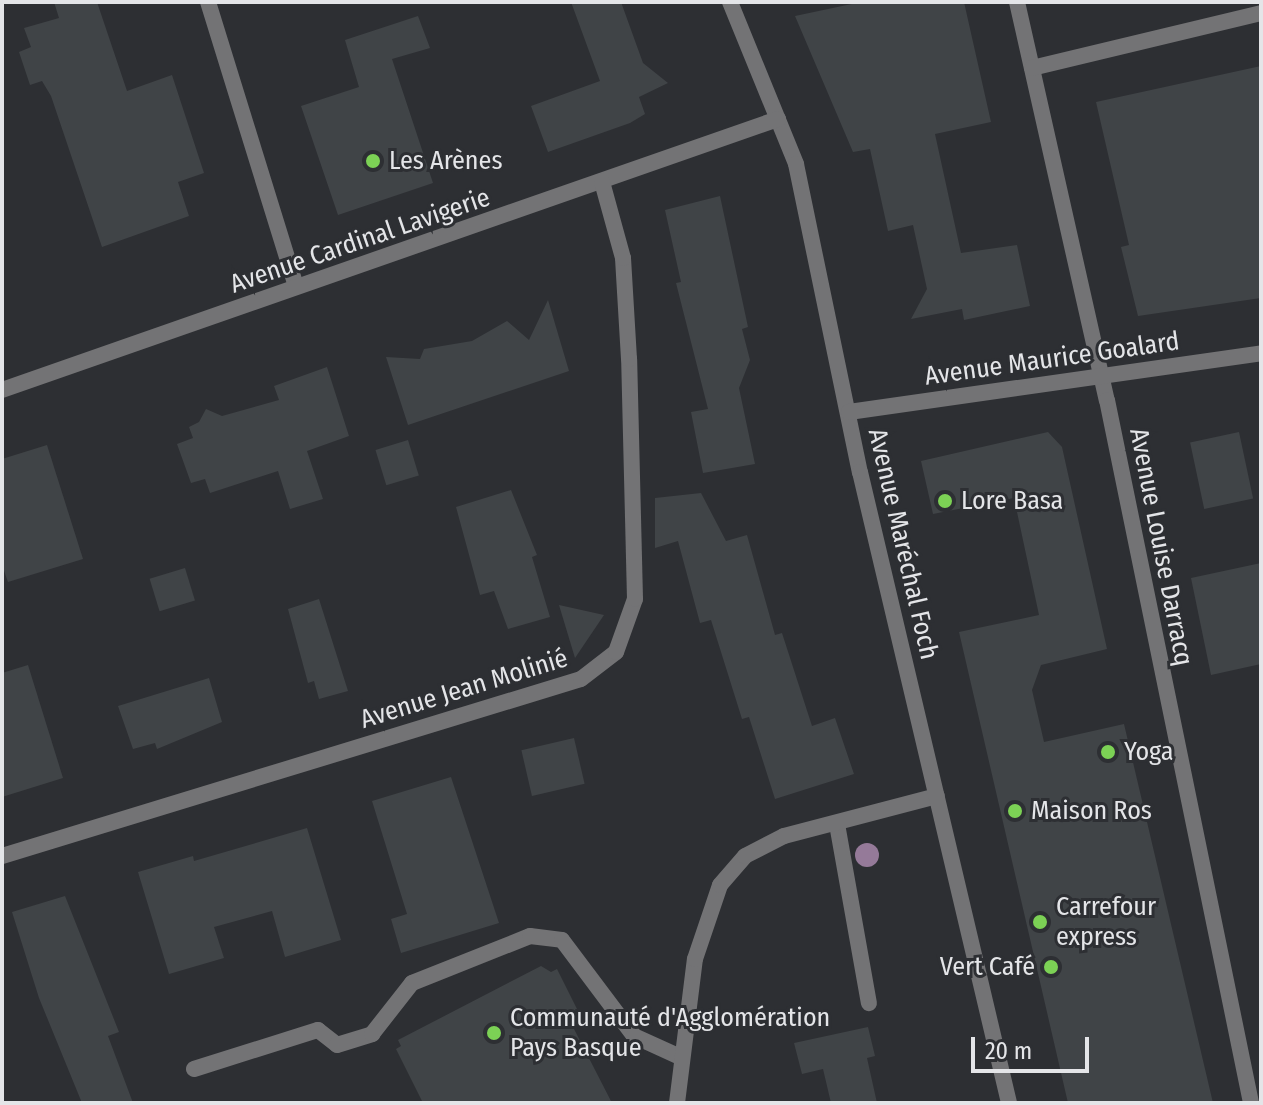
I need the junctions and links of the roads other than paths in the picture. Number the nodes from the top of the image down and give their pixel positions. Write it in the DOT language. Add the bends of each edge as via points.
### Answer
graph roads {
  1 [pos="208,2"];
  2 [pos="730,2"];
  3 [pos="1017,2"];
  4 [pos="1261,13"];
  5 [pos="1032,68"];
  6 [pos="778,119"];
  7 [pos="602,182"];
  8 [pos="296,287"];
  9 [pos="1261,353"];
  10 [pos="1102,376"];
  11 [pos="2,390"];
  12 [pos="849,412"];
  13 [pos="937,796"];
  14 [pos="837,824"];
  15 [pos="2,856"];
  16 [pos="869,1003"];
  17 [pos="680,1057"];
  18 [pos="194,1069"];
  19 [pos="677,1103"];
  20 [pos="1009,1103"];
  21 [pos="1251,1103"];
  1 -- 8 [label="street"];
  2 -- 6 [label="street, Avenue Maréchal Foch"];
  3 -- 5 [label="street, Avenue Louise Darracq"];
  4 -- 5 [label="street"];
  5 -- 10 [label="street, Avenue Louise Darracq"];
  6 -- 7 [label="street, Avenue Cardinal Lavigerie"];
  6 -- 12 [label="street, Avenue Maréchal Foch" via="796,164"];
  7 -- 8 [label="street, Avenue Cardinal Lavigerie"];
  7 -- 15 [label="street, Avenue Jean Molinié" via="623,258 629,359 635,599 616,652 581,679"];
  8 -- 11 [label="street, Avenue Cardinal Lavigerie"];
  9 -- 10 [label="street, Avenue Maurice Goalard"];
  10 -- 12 [label="street, Avenue Maurice Goalard"];
  10 -- 21 [label="street, Avenue Louise Darracq"];
  12 -- 13 [label="street, Avenue Maréchal Foch"];
  13 -- 14 [label="street"];
  13 -- 20 [label="street, Avenue Maréchal Foch"];
  14 -- 16 [label="street"];
  14 -- 17 [label="street" via="784,836 745,856 720,885 695,959"];
  17 -- 18 [label="street" via="634,1036 562,940 530,936 412,983 372,1034 337,1045 318,1030"];
  17 -- 19 [label="street"];
}
